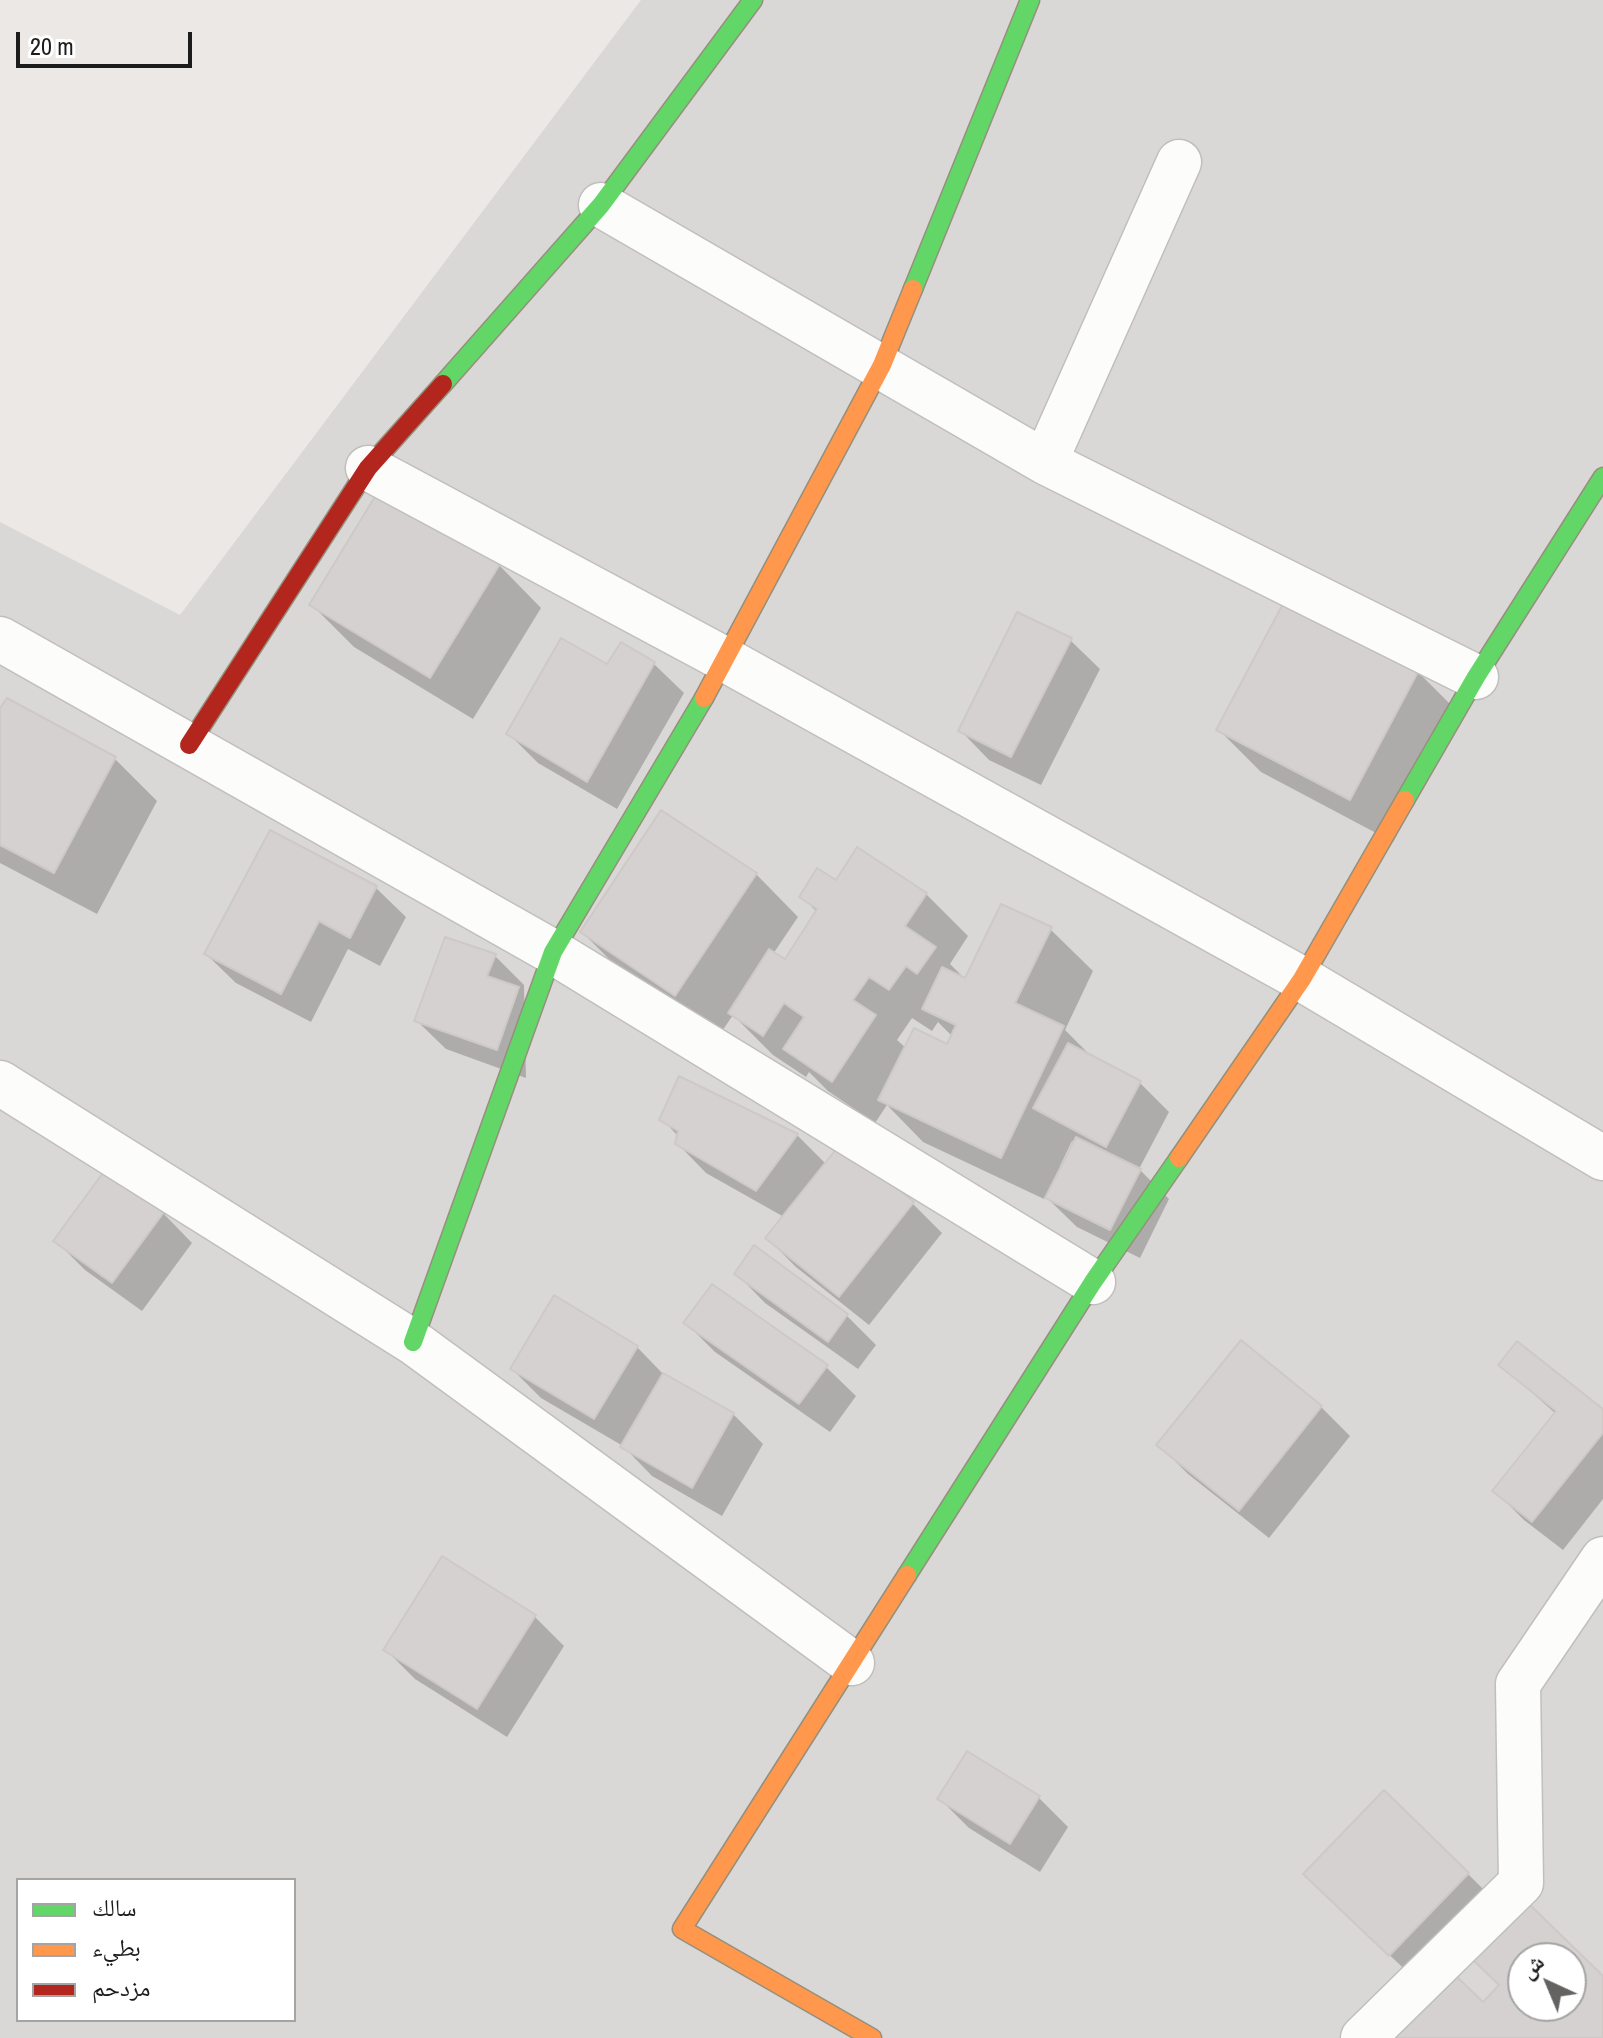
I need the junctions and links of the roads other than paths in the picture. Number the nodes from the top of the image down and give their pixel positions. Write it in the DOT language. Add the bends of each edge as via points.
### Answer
graph roads {
  1 [pos="753,0"];
  2 [pos="1030,0"];
  3 [pos="1179,162"];
  4 [pos="601,205"];
  5 [pos="882,365"];
  6 [pos="1045,462"];
  7 [pos="368,468"];
  8 [pos="1603,477"];
  9 [pos="0,639"];
  10 [pos="726,660"];
  11 [pos="1476,677"];
  12 [pos="189,745"];
  13 [pos="553,952"];
  14 [pos="1302,979"];
  15 [pos="0,1083"];
  16 [pos="1603,1158"];
  17 [pos="1093,1282"];
  18 [pos="413,1342"];
  19 [pos="1603,1559"];
  20 [pos="852,1663"];
  21 [pos="872,2038"];
  22 [pos="1363,2038"];
  1 -- 4 [label="street"];
  2 -- 5 [label="street"];
  3 -- 6 [label="street"];
  4 -- 5 [label="street"];
  4 -- 7 [label="street"];
  5 -- 6 [label="street"];
  5 -- 10 [label="street"];
  6 -- 11 [label="street"];
  7 -- 10 [label="street"];
  7 -- 12 [label="street"];
  8 -- 11 [label="street"];
  9 -- 12 [label="street"];
  10 -- 13 [label="street"];
  10 -- 14 [label="street"];
  11 -- 14 [label="street"];
  12 -- 13 [label="street"];
  13 -- 17 [label="street"];
  13 -- 18 [label="street"];
  14 -- 16 [label="street"];
  14 -- 17 [label="street"];
  15 -- 18 [label="street"];
  17 -- 20 [label="street"];
  18 -- 20 [label="street"];
  19 -- 22 [label="street" via="1518,1684 1521,1883"];
  20 -- 21 [label="street" via="682,1929"];
}
